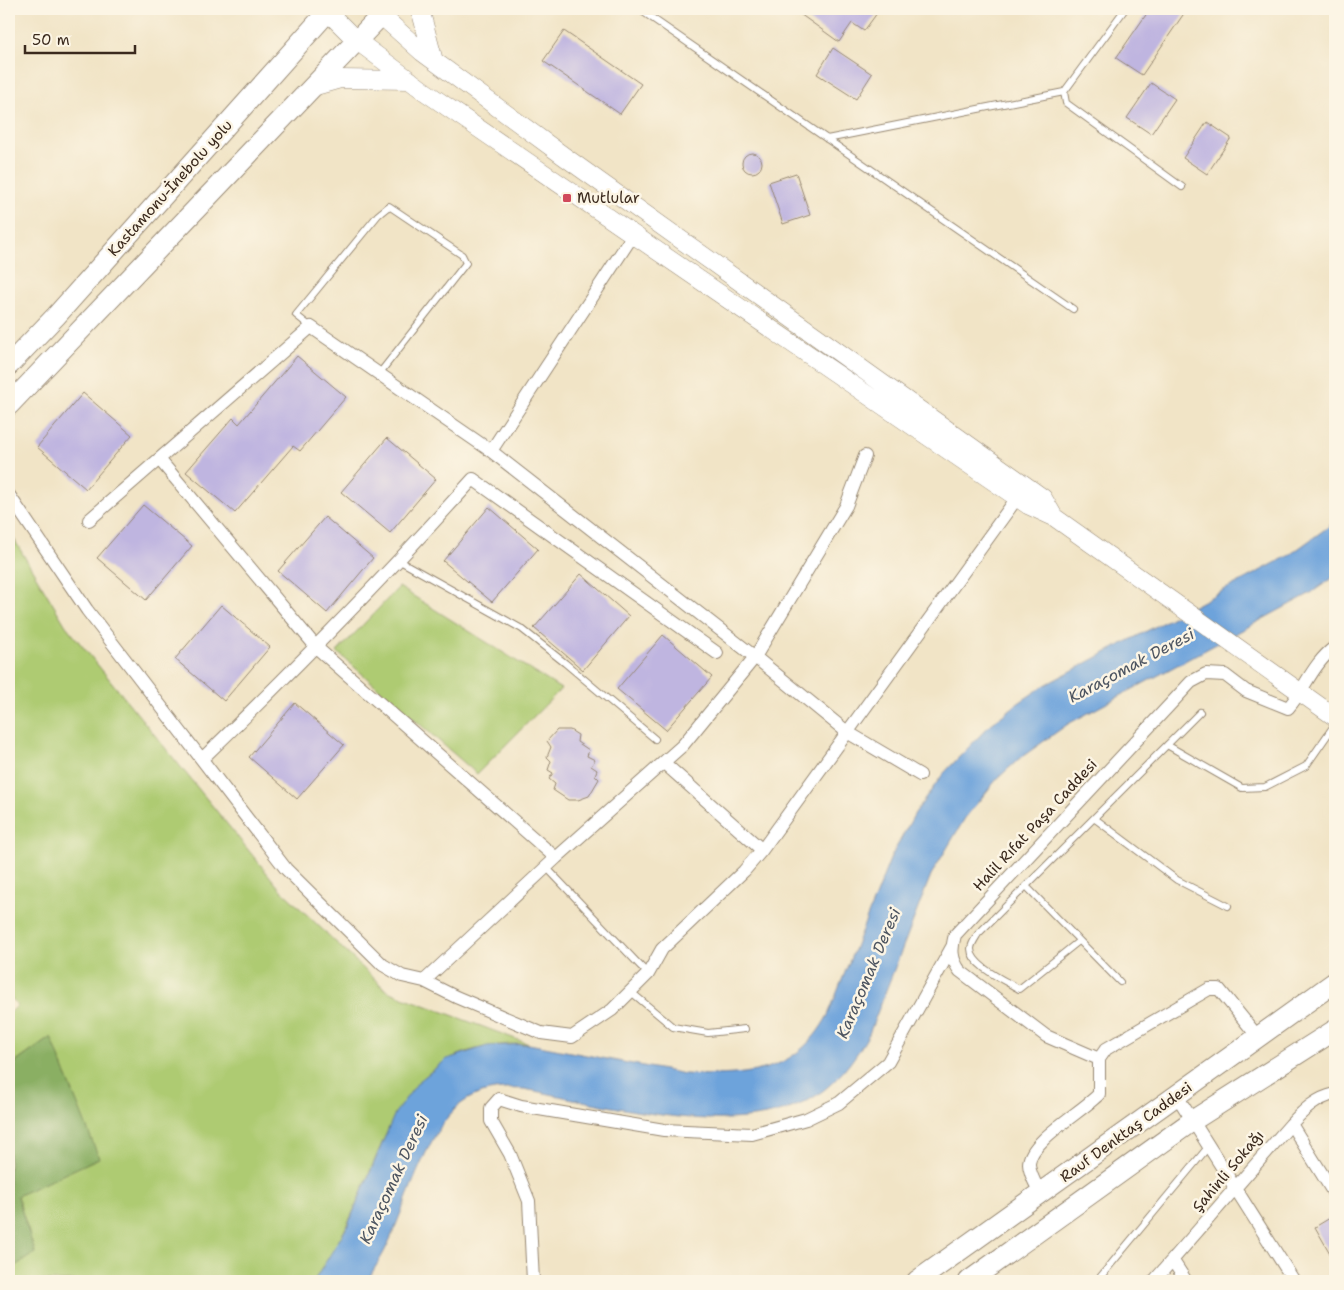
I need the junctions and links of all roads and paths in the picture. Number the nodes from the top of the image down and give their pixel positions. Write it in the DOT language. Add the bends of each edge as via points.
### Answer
graph roads {
  1 [pos="420,9"];
  2 [pos="639,9"];
  3 [pos="1125,9"];
  4 [pos="328,10"];
  5 [pos="381,11"];
  6 [pos="356,40"];
  7 [pos="434,61"];
  8 [pos="410,80"];
  9 [pos="312,87"];
  10 [pos="1064,92"];
  11 [pos="827,139"];
  12 [pos="1182,187"];
  13 [pos="633,235"];
  14 [pos="1073,309"];
  15 [pos="311,327"];
  16 [pos="9,365"];
  17 [pos="379,374"];
  18 [pos="9,405"];
  19 [pos="491,452"];
  20 [pos="865,456"];
  21 [pos="159,459"];
  22 [pos="9,495"];
  23 [pos="1017,498"];
  24 [pos="1054,517"];
  25 [pos="89,520"];
  26 [pos="400,561"];
  27 [pos="1335,647"];
  28 [pos="317,648"];
  29 [pos="718,653"];
  30 [pos="755,657"];
  31 [pos="1300,694"];
  32 [pos="1200,712"];
  33 [pos="1335,718"];
  34 [pos="1335,724"];
  35 [pos="847,732"];
  36 [pos="655,739"];
  37 [pos="1167,745"];
  38 [pos="202,759"];
  39 [pos="664,763"];
  40 [pos="920,774"];
  41 [pos="1094,818"];
  42 [pos="762,850"];
  43 [pos="556,858"];
  44 [pos="546,867"];
  45 [pos="1026,886"];
  46 [pos="1228,906"];
  47 [pos="1079,940"];
  48 [pos="952,947"];
  49 [pos="648,974"];
  50 [pos="424,981"];
  51 [pos="1120,982"];
  52 [pos="1335,982"];
  53 [pos="630,991"];
  54 [pos="745,1029"];
  55 [pos="1335,1030"];
  56 [pos="1258,1037"];
  57 [pos="1098,1059"];
  58 [pos="1335,1094"];
  59 [pos="1176,1096"];
  60 [pos="1192,1121"];
  61 [pos="1291,1124"];
  62 [pos="1209,1146"];
  63 [pos="1236,1186"];
  64 [pos="1040,1193"];
  65 [pos="1335,1195"];
  66 [pos="1173,1261"];
  67 [pos="533,1281"];
  68 [pos="917,1281"];
  69 [pos="969,1281"];
  70 [pos="1097,1281"];
  71 [pos="1154,1281"];
  72 [pos="1186,1281"];
  73 [pos="1294,1281"];
  1 -- 7 [label="main road"];
  2 -- 11 [label="lane"];
  3 -- 10 [label="lane"];
  4 -- 6 [label="main road"];
  4 -- 16 [label="main road, Kastamonu-İnebolu yolu"];
  5 -- 6 [label="main road"];
  5 -- 7 [label="main road"];
  6 -- 8 [label="main road"];
  6 -- 9 [label="main road"];
  7 -- 24 [label="main road" via="1043,498"];
  8 -- 9 [label="main road" via="340,79"];
  8 -- 13 [label="main road"];
  9 -- 18 [label="main road"];
  10 -- 11 [label="lane"];
  10 -- 12 [label="lane" via="1066,103"];
  11 -- 14 [label="lane"];
  13 -- 19 [label="street"];
  13 -- 23 [label="main road"];
  15 -- 17 [label="street"];
  15 -- 17 [label="lane" via="296,315 378,215 389,206 462,255 466,262"];
  15 -- 21 [label="street"];
  17 -- 19 [label="street"];
  19 -- 30 [label="street"];
  20 -- 30 [label="street" via="846,506"];
  21 -- 25 [label="street"];
  21 -- 28 [label="street"];
  22 -- 38 [label="street" via="87,610"];
  23 -- 24 [label="main road"];
  23 -- 35 [label="street"];
  24 -- 31 [label="main road"];
  26 -- 28 [label="street"];
  26 -- 29 [label="street" via="473,479"];
  26 -- 36 [label="lane" via="522,629"];
  27 -- 31 [label="street" via="1318,664"];
  28 -- 38 [label="street"];
  28 -- 43 [label="street"];
  30 -- 35 [label="street"];
  30 -- 39 [label="street" via="683,745"];
  31 -- 33 [label="main road"];
  31 -- 48 [label="street, Halil Rıfat Paşa Caddesi" via="1288,708 1246,691 1225,675 1206,674 1191,682 955,935"];
  32 -- 37 [label="lane"];
  34 -- 37 [label="lane" via="1306,766 1265,787 1242,788"];
  35 -- 40 [label="street"];
  35 -- 42 [label="street"];
  37 -- 41 [label="lane"];
  38 -- 50 [label="street" via="293,876 383,965 402,976"];
  39 -- 42 [label="street"];
  39 -- 43 [label="street"];
  41 -- 45 [label="lane"];
  41 -- 46 [label="lane" via="1177,880"];
  42 -- 49 [label="street" via="744,872 662,949"];
  43 -- 44 [label="street"];
  44 -- 49 [label="lane"];
  44 -- 50 [label="street"];
  45 -- 47 [label="lane"];
  45 -- 47 [label="lane" via="978,934 971,946 977,963 1019,989"];
  47 -- 51 [label="lane"];
  48 -- 57 [label="street" via="954,962 960,971 1046,1036"];
  48 -- 67 [label="street" via="888,1062 840,1103 806,1119 752,1134 664,1130 521,1106 499,1099 491,1108 491,1121 510,1154 529,1201"];
  49 -- 53 [label="street"];
  50 -- 53 [label="street" via="541,1032 572,1037 612,1010"];
  52 -- 56 [label="main road, Rauf Denktaş Caddesi"];
  53 -- 54 [label="lane" via="672,1027 708,1032"];
  55 -- 60 [label="main road, Rauf Denktaş Caddesi"];
  56 -- 57 [label="street" via="1219,989 1209,989 1106,1049"];
  56 -- 59 [label="main road, Rauf Denktaş Caddesi"];
  57 -- 64 [label="street" via="1098,1094 1088,1106 1037,1144 1030,1156 1028,1166"];
  58 -- 61 [label="street, Şahinli Sokağı" via="1310,1104"];
  59 -- 60 [label="street"];
  59 -- 64 [label="main road, Rauf Denktaş Caddesi"];
  60 -- 62 [label="street"];
  60 -- 69 [label="main road, Rauf Denktaş Caddesi"];
  61 -- 63 [label="street, Şahinli Sokağı"];
  61 -- 65 [label="street"];
  62 -- 63 [label="street"];
  62 -- 70 [label="lane"];
  63 -- 66 [label="street, Şahinli Sokağı"];
  63 -- 73 [label="street"];
  64 -- 68 [label="main road, Rauf Denktaş Caddesi"];
  66 -- 71 [label="street, Şahinli Sokağı"];
  66 -- 72 [label="street"];
}
